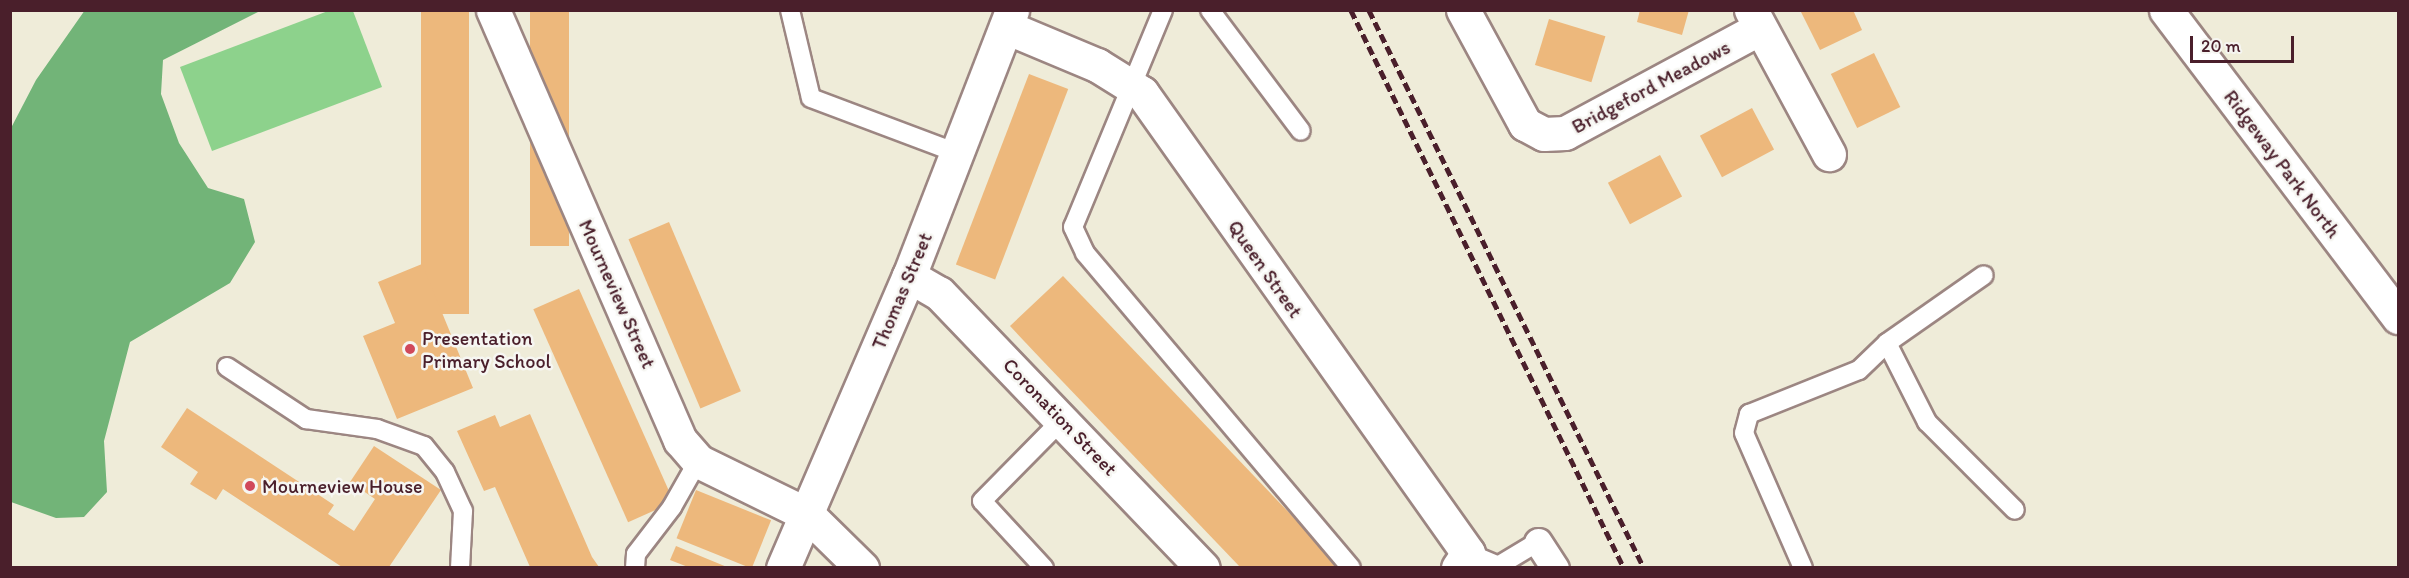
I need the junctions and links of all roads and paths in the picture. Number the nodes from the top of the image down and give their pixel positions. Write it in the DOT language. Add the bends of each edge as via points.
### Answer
graph roads {
  1 [pos="493,10"];
  2 [pos="790,10"];
  3 [pos="1163,10"];
  4 [pos="1210,10"];
  5 [pos="1463,10"];
  6 [pos="2166,10"];
  7 [pos="1009,19"];
  8 [pos="1756,19"];
  9 [pos="1134,84"];
  10 [pos="1301,131"];
  11 [pos="957,153"];
  12 [pos="1829,154"];
  13 [pos="1984,275"];
  14 [pos="909,276"];
  15 [pos="2398,317"];
  16 [pos="1887,344"];
  17 [pos="227,368"];
  18 [pos="1063,419"];
  19 [pos="698,461"];
  20 [pos="2014,510"];
  21 [pos="808,515"];
  22 [pos="1538,542"];
  23 [pos="1463,560"];
  24 [pos="460,567"];
  25 [pos="635,567"];
  26 [pos="783,567"];
  27 [pos="862,567"];
  28 [pos="1044,567"];
  29 [pos="1203,567"];
  30 [pos="1351,567"];
  31 [pos="1555,567"];
  32 [pos="1803,567"];
  1 -- 19 [label="street, Mourneview Street" via="680,440"];
  2 -- 11 [label="lane" via="811,98"];
  3 -- 9 [label="lane"];
  4 -- 10 [label="lane"];
  5 -- 8 [label="street, Bridgeford Meadows" via="1525,124 1544,134 1565,133"];
  6 -- 15 [label="street, Ridgeway Park North"];
  7 -- 9 [label="street"];
  7 -- 11 [label="street, Thomas Street"];
  8 -- 12 [label="street, Bridgeford Meadows"];
  9 -- 23 [label="street, Queen Street"];
  9 -- 30 [label="lane" via="1073,227 1085,253"];
  11 -- 14 [label="street, Thomas Street"];
  13 -- 16 [label="lane"];
  14 -- 18 [label="street, Coronation Street" via="939,293"];
  14 -- 21 [label="street, Thomas Street"];
  16 -- 20 [label="lane" via="1927,422"];
  16 -- 32 [label="lane" via="1859,370 1749,414 1744,423"];
  17 -- 24 [label="lane" via="306,419 377,429 424,446 445,472 463,511"];
  18 -- 28 [label="lane" via="982,501"];
  18 -- 29 [label="street, Coronation Street"];
  19 -- 21 [label="street, Mourneview Street"];
  19 -- 25 [label="lane" via="636,554"];
  21 -- 26 [label="street, Thomas Street"];
  21 -- 27 [label="street, Mourneview Street"];
  22 -- 23 [label="lane" via="1498,566"];
  22 -- 31 [label="street"];
}
